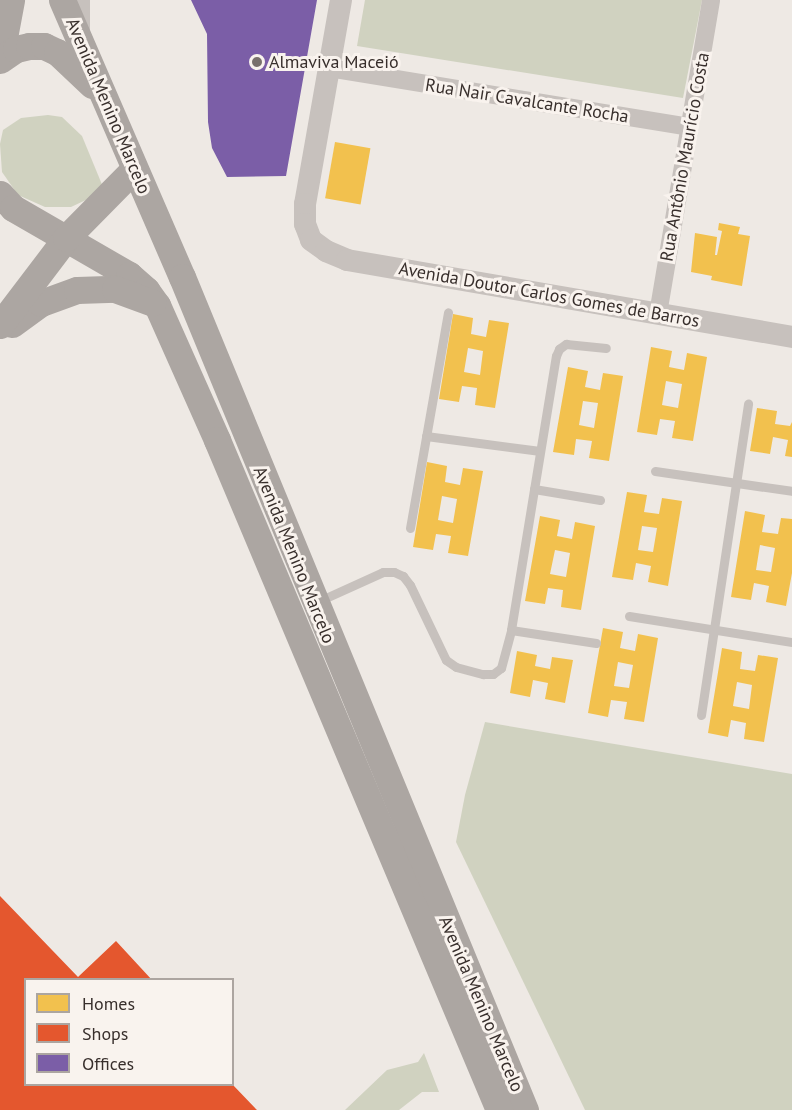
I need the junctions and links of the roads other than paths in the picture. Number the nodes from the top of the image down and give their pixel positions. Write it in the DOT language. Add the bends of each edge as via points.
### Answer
graph roads {
  1 [pos="11,0"];
  2 [pos="62,0"];
  3 [pos="79,0"];
  4 [pos="341,0"];
  5 [pos="711,0"];
  6 [pos="79,39"];
  7 [pos="0,60"];
  8 [pos="329,68"];
  9 [pos="101,94"];
  10 [pos="689,127"];
  11 [pos="133,170"];
  12 [pos="0,194"];
  13 [pos="66,238"];
  14 [pos="157,305"];
  15 [pos="448,312"];
  16 [pos="658,314"];
  17 [pos="0,324"];
  18 [pos="0,335"];
  19 [pos="792,337"];
  20 [pos="606,348"];
  21 [pos="748,404"];
  22 [pos="426,436"];
  23 [pos="540,451"];
  24 [pos="655,471"];
  25 [pos="736,483"];
  26 [pos="534,489"];
  27 [pos="792,491"];
  28 [pos="600,500"];
  29 [pos="410,528"];
  30 [pos="314,603"];
  31 [pos="629,616"];
  32 [pos="714,629"];
  33 [pos="511,630"];
  34 [pos="792,642"];
  35 [pos="596,643"];
  36 [pos="701,715"];
  37 [pos="499,1110"];
  38 [pos="525,1110"];
  1 -- 7 [label="main road"];
  2 -- 6 [label="main road, Avenida Menino Marcelo"];
  3 -- 6 [label="street"];
  4 -- 8 [label="street"];
  5 -- 10 [label="street, Rua Antônio Maurício Costa"];
  6 -- 9 [label="main road, Avenida Menino Marcelo"];
  7 -- 9 [label="main road" via="16,49 44,46 57,52"];
  8 -- 10 [label="street, Rua Nair Cavalcante Rocha"];
  8 -- 16 [label="street, Avenida Doutor Carlos Gomes de Barros" via="305,204 305,224 311,240 347,260"];
  9 -- 11 [label="main road, Avenida Menino Marcelo"];
  10 -- 16 [label="street, Rua Antônio Maurício Costa"];
  11 -- 13 [label="main road"];
  11 -- 30 [label="main road, Avenida Menino Marcelo" via="182,277"];
  12 -- 13 [label="main road, Avenida Menino Marcelo" via="13,208"];
  13 -- 14 [label="main road, Avenida Menino Marcelo" via="129,275"];
  13 -- 17 [label="main road"];
  14 -- 18 [label="main road" via="115,289 69,291 41,303"];
  14 -- 37 [label="main road, Avenida Menino Marcelo"];
  15 -- 22 [label="lane"];
  16 -- 19 [label="street, Avenida Doutor Carlos Gomes de Barros"];
  20 -- 23 [label="lane" via="575,343 559,349"];
  21 -- 25 [label="lane"];
  22 -- 23 [label="lane"];
  22 -- 29 [label="lane"];
  23 -- 26 [label="lane"];
  24 -- 25 [label="lane"];
  25 -- 27 [label="lane"];
  25 -- 32 [label="lane"];
  26 -- 28 [label="lane"];
  26 -- 33 [label="lane"];
  30 -- 33 [label="lane" via="383,572 394,572 410,585 446,660 456,667 483,674 493,674 501,668"];
  30 -- 38 [label="main road, Avenida Menino Marcelo"];
  31 -- 32 [label="lane"];
  32 -- 34 [label="lane"];
  32 -- 36 [label="lane"];
  33 -- 35 [label="lane"];
}
